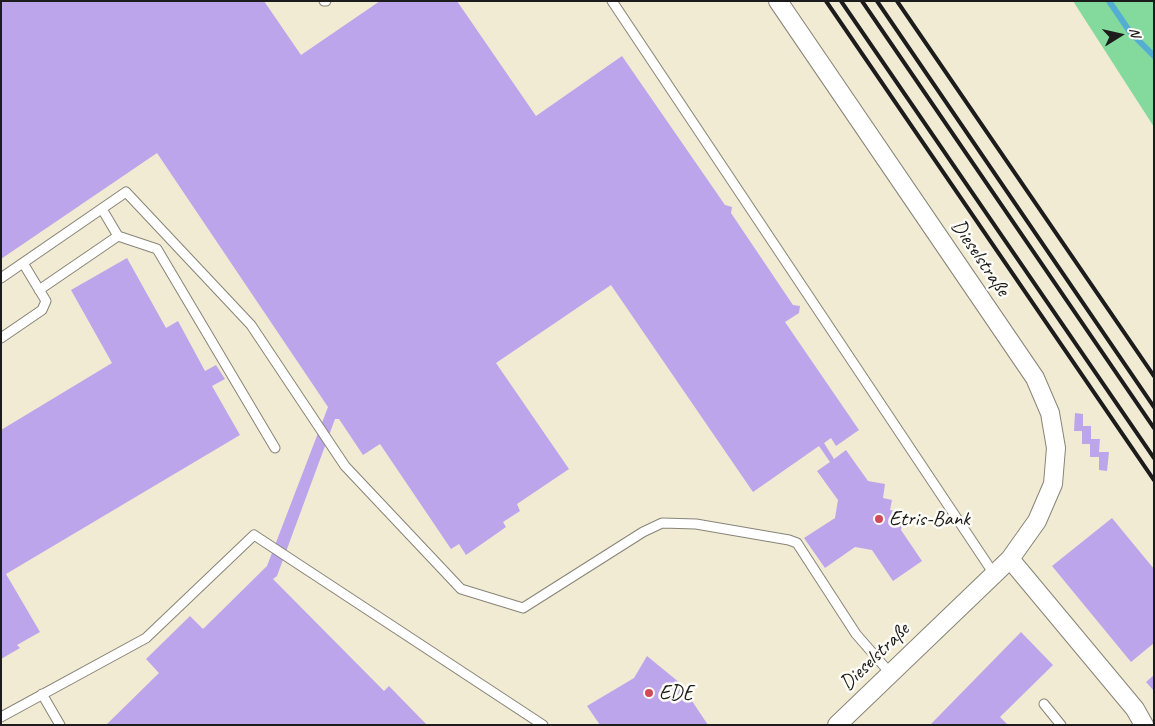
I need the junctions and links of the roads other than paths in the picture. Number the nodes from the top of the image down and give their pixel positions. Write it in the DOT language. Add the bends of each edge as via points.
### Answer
graph roads {
  1 [pos="612,1"];
  2 [pos="778,1"];
  3 [pos="102,209"];
  4 [pos="118,236"];
  5 [pos="172,241"];
  6 [pos="157,249"];
  7 [pos="23,264"];
  8 [pos="1,278"];
  9 [pos="39,290"];
  10 [pos="1,338"];
  11 [pos="275,448"];
  12 [pos="1010,559"];
  13 [pos="994,574"];
  14 [pos="890,673"];
  15 [pos="42,694"];
  16 [pos="1044,704"];
  17 [pos="1,717"];
  18 [pos="60,725"];
  19 [pos="543,725"];
  20 [pos="837,725"];
  21 [pos="1061,725"];
  22 [pos="1144,725"];
  1 -- 13 [label="lane"];
  2 -- 12 [label="street, Dieselstraße" via="1034,378 1050,412 1056,448 1053,484 1037,521"];
  3 -- 4 [label="lane"];
  3 -- 5 [label="lane" via="126,192"];
  3 -- 7 [label="lane"];
  4 -- 6 [label="lane"];
  4 -- 9 [label="lane"];
  5 -- 6 [label="lane"];
  5 -- 14 [label="lane" via="251,325 346,466 461,588 523,608 662,523 696,524 789,540 797,544 856,634"];
  6 -- 11 [label="lane"];
  7 -- 8 [label="lane"];
  7 -- 9 [label="lane"];
  9 -- 10 [label="lane" via="46,301 42,310"];
  12 -- 13 [label="street, Dieselstraße"];
  12 -- 22 [label="street" via="1135,709"];
  13 -- 14 [label="street, Dieselstraße"];
  14 -- 20 [label="street, Dieselstraße"];
  15 -- 17 [label="lane"];
  15 -- 18 [label="lane"];
  15 -- 19 [label="lane" via="146,638 254,535"];
  16 -- 21 [label="lane"];
}
